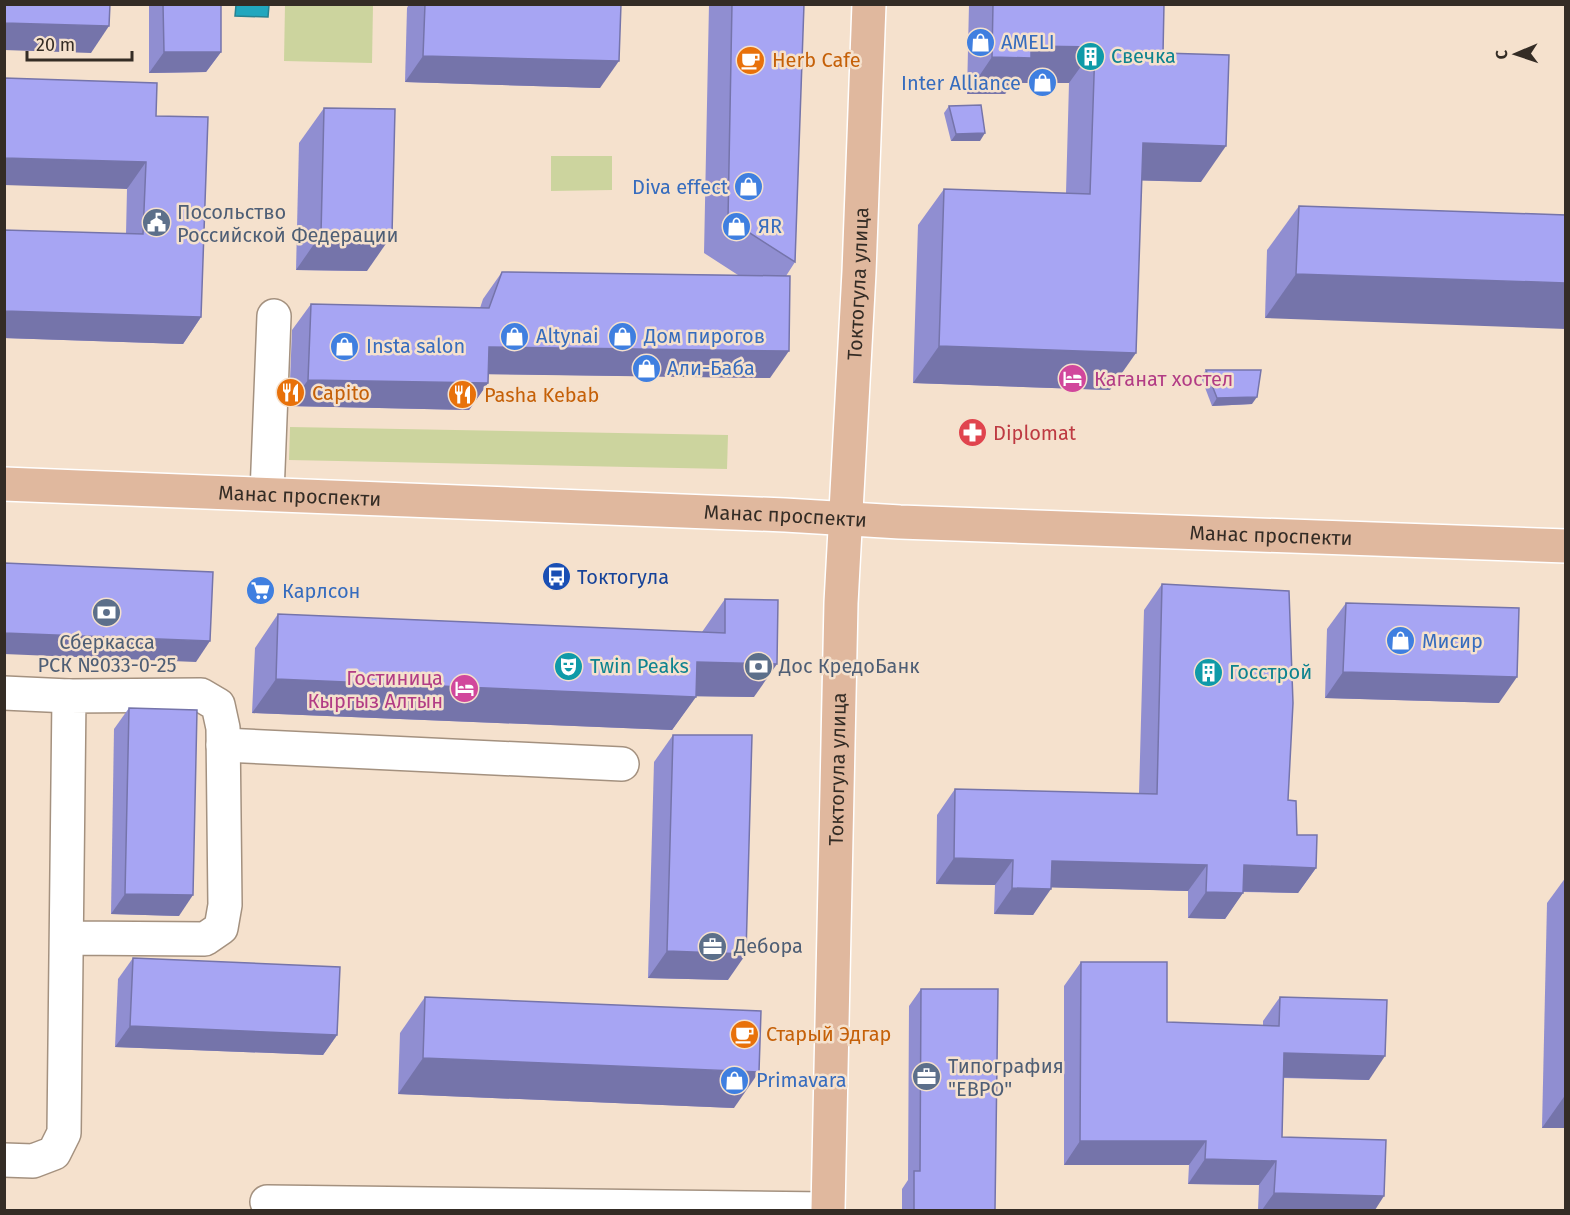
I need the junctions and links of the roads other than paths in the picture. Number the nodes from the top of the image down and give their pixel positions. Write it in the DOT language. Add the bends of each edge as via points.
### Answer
graph roads {
  1 [pos="869,4"];
  2 [pos="274,316"];
  3 [pos="4,484"];
  4 [pos="267,494"];
  5 [pos="844,519"];
  6 [pos="1566,546"];
  7 [pos="4,693"];
  8 [pos="69,696"];
  9 [pos="223,745"];
  10 [pos="622,764"];
  11 [pos="67,938"];
  12 [pos="4,1160"];
  13 [pos="267,1202"];
  14 [pos="828,1210"];
  1 -- 5 [label="main road, Токтогула улица" via="859,272"];
  2 -- 4 [label="street"];
  3 -- 4 [label="main road, Манас проспекти"];
  4 -- 5 [label="main road, Манас проспекти"];
  5 -- 6 [label="main road, Манас проспекти"];
  5 -- 14 [label="main road, Токтогула улица"];
  7 -- 8 [label="street"];
  8 -- 9 [label="street" via="201,695 218,705"];
  8 -- 11 [label="street"];
  9 -- 10 [label="street"];
  9 -- 11 [label="street" via="225,905 221,928 205,939"];
  11 -- 12 [label="street" via="64,1133 54,1153 33,1161"];
  13 -- 14 [label="street"];
}
